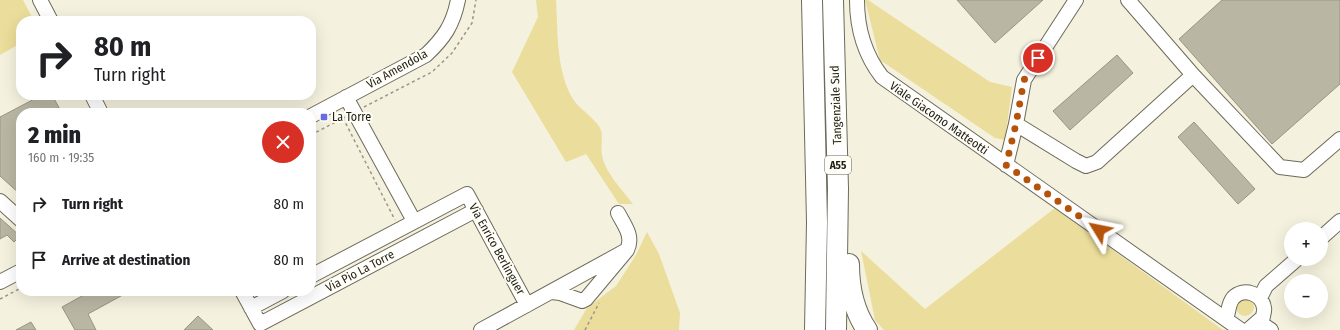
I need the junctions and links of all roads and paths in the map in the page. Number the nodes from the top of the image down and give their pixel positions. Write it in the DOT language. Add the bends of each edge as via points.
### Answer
graph roads {
  1 [pos="40,0"];
  2 [pos="458,0"];
  3 [pos="812,0"];
  4 [pos="833,0"];
  5 [pos="857,0"];
  6 [pos="1076,0"];
  7 [pos="1128,0"];
  8 [pos="48,16"];
  9 [pos="1193,75"];
  10 [pos="346,97"];
  11 [pos="316,113"];
  12 [pos="343,118"];
  13 [pos="1016,124"];
  14 [pos="837,129"];
  15 [pos="1340,139"];
  16 [pos="1006,165"];
  17 [pos="467,194"];
  18 [pos="0,201"];
  19 [pos="476,210"];
  20 [pos="618,213"];
  21 [pos="16,215"];
  22 [pos="414,221"];
  23 [pos="1340,221"];
  24 [pos="400,229"];
  25 [pos="1328,232"];
  26 [pos="627,250"];
  27 [pos="1289,266"];
  28 [pos="590,270"];
  29 [pos="316,273"];
  30 [pos="16,274"];
  31 [pos="0,282"];
  32 [pos="599,283"];
  33 [pos="16,291"];
  34 [pos="552,292"];
  35 [pos="316,294"];
  36 [pos="245,296"];
  37 [pos="262,296"];
  38 [pos="313,296"];
  39 [pos="1260,298"];
  40 [pos="0,299"];
  41 [pos="528,305"];
  42 [pos="251,308"];
  43 [pos="1226,319"];
  44 [pos="1253,326"];
  45 [pos="481,330"];
  46 [pos="814,330"];
  47 [pos="836,330"];
  48 [pos="867,330"];
  49 [pos="1241,330"];
  50 [pos="1271,330"];
  1 -- 8 [label="street"];
  2 -- 10 [label="street, Via Amendola" via="450,29 426,55"];
  3 -- 46 [label="highway, Tangenziale Sud / A55" via="817,222"];
  4 -- 14 [label="highway, Tangenziale Sud / A55"];
  5 -- 16 [label="street, Viale Giacomo Matteotti" via="861,39 873,66 882,77"];
  6 -- 13 [label="street" via="1024,80"];
  7 -- 9 [label="street"];
  9 -- 13 [label="street" via="1097,162 1086,166"];
  9 -- 15 [label="street" via="1280,168 1304,170"];
  10 -- 11 [label="street, Via Amendola"];
  10 -- 22 [label="street"];
  12 -- 24 [label="path"];
  13 -- 16 [label="street"];
  14 -- 47 [label="highway, Tangenziale Sud / A55"];
  14 -- 48 [label="highway" via="849,199 849,275 856,309"];
  16 -- 43 [label="street, Viale Giacomo Matteotti"];
  17 -- 19 [label="street, Via Enrico Berlinguer"];
  17 -- 22 [label="street, Via Pio La Torre"];
  18 -- 21 [label="street"];
  19 -- 35 [label="street, Via Pio La Torre"];
  19 -- 41 [label="street, Via Enrico Berlinguer"];
  20 -- 26 [label="street" via="631,237"];
  22 -- 24 [label="street, Via Pio La Torre"];
  23 -- 25 [label="street"];
  24 -- 29 [label="street, Via Pio La Torre"];
  26 -- 28 [label="street, Via Enrico Berlinguer"];
  26 -- 32 [label="street"];
  27 -- 39 [label="street" via="1266,286"];
  28 -- 32 [label="street" via="598,273"];
  28 -- 34 [label="street, Via Enrico Berlinguer"];
  30 -- 31 [label="street"];
  32 -- 34 [label="street" via="586,299 582,300"];
  33 -- 40 [label="path"];
  34 -- 41 [label="street, Via Enrico Berlinguer"];
  36 -- 42 [label="street, Via Pio La Torre"];
  37 -- 42 [label="street"];
  38 -- 42 [label="street, Via Pio La Torre" via="260,324"];
  39 -- 43 [label="street" via="1251,292 1237,294 1232,299"];
  39 -- 44 [label="street" via="1264,308 1263,317"];
  41 -- 45 [label="street, Via Enrico Berlinguer"];
  43 -- 49 [label="street, Viale Giacomo Matteotti"];
  44 -- 50 [label="street"];
}
